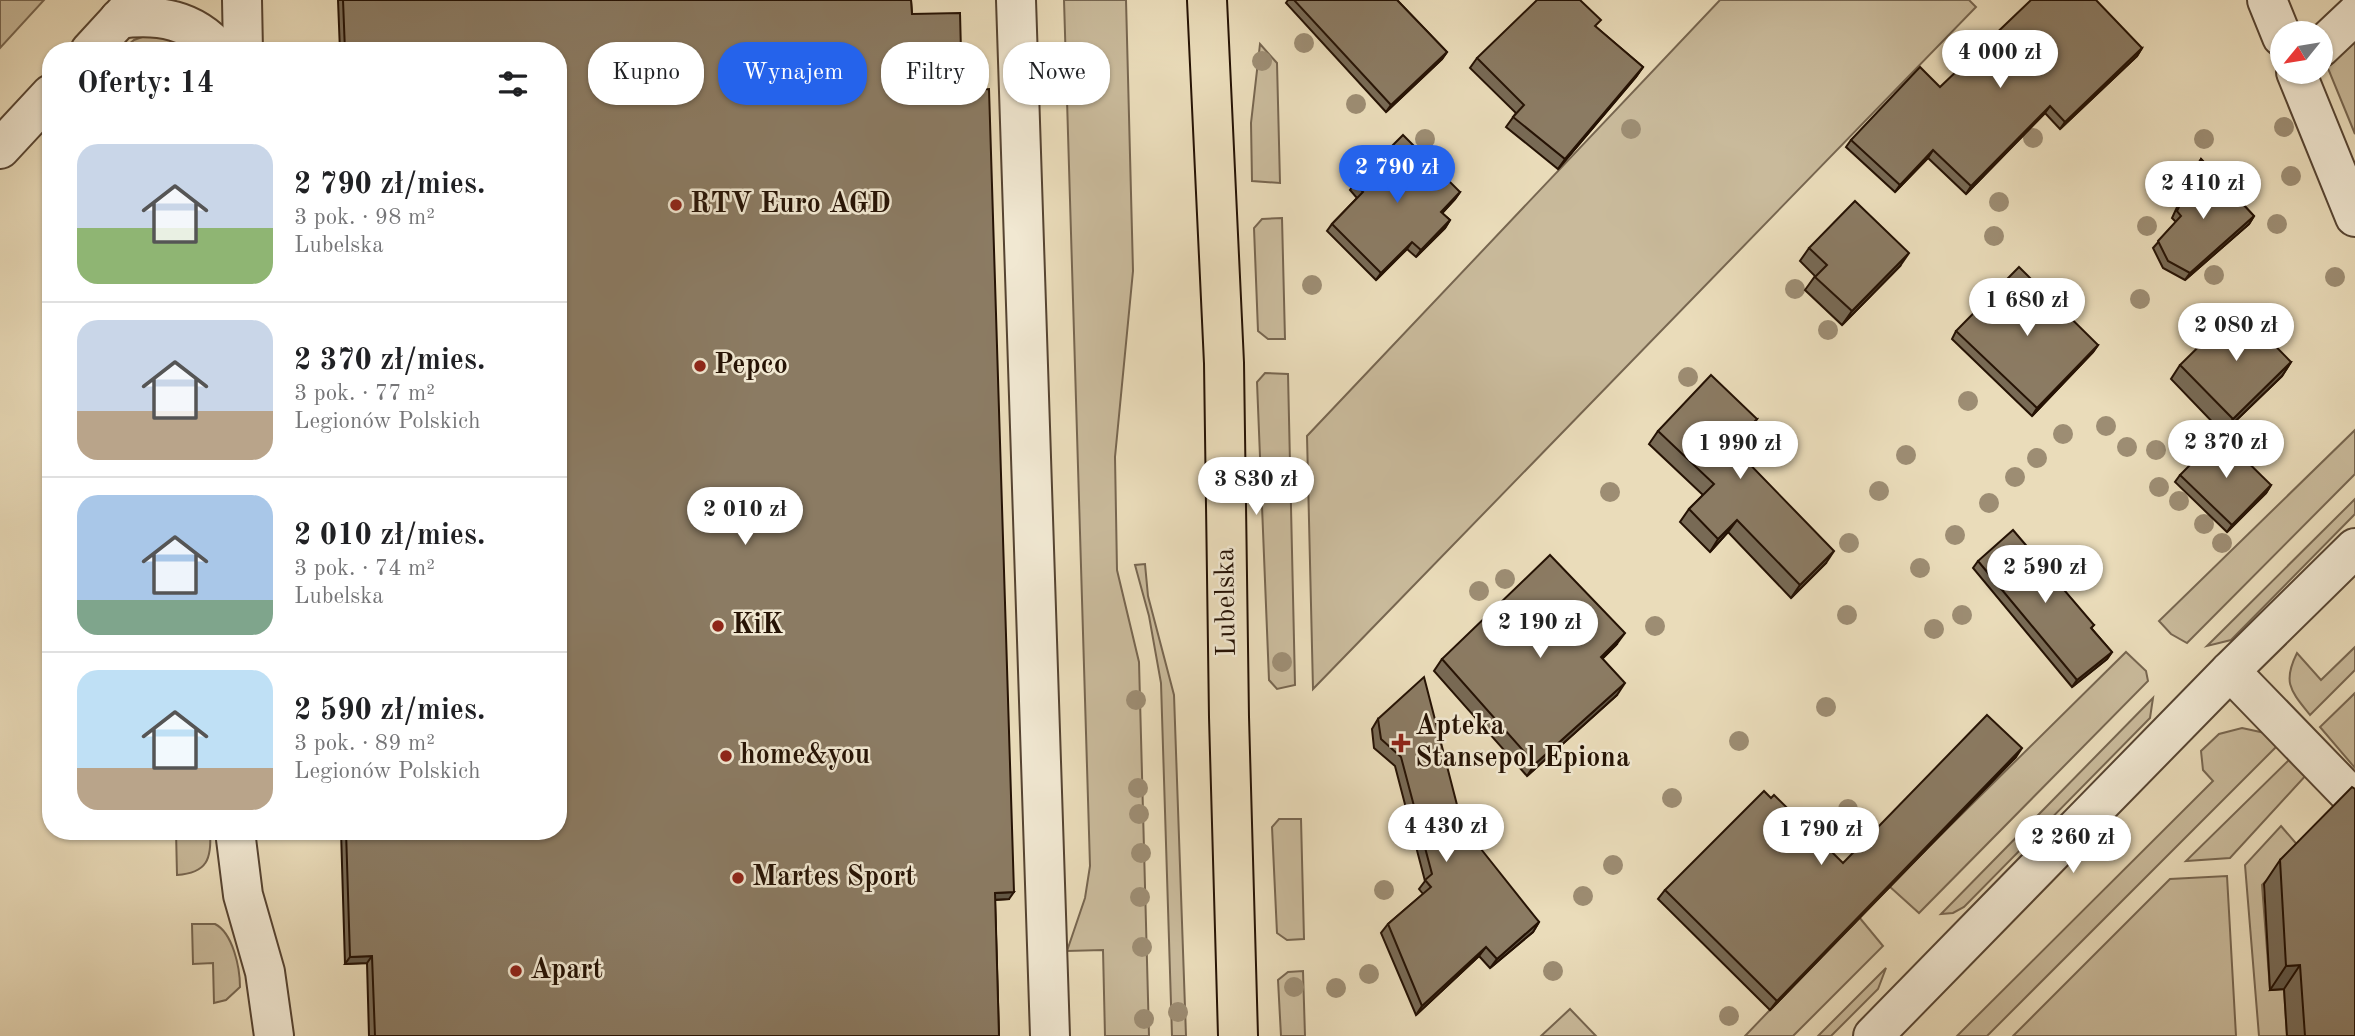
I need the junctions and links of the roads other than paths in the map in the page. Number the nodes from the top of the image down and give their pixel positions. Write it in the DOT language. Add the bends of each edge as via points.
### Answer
graph roads {
  1 [pos="242,0"];
  2 [pos="1016,0"];
  3 [pos="1207,0"];
  4 [pos="2267,0"];
  5 [pos="128,10"];
  6 [pos="2355,15"];
  7 [pos="2276,21"];
  8 [pos="2333,36"];
  9 [pos="98,42"];
  10 [pos="212,42"];
  11 [pos="243,42"];
  12 [pos="2301,84"];
  13 [pos="42,104"];
  14 [pos="0,149"];
  15 [pos="2355,217"];
  16 [pos="2355,548"];
  17 [pos="2230,671"];
  18 [pos="2355,800"];
  19 [pos="236,840"];
  20 [pos="274,1036"];
  21 [pos="1050,1036"];
  22 [pos="1238,1036"];
  23 [pos="1873,1036"];
  1 -- 11 [label="street"];
  2 -- 21 [label="street"];
  3 -- 22 [label="main road, Lubelska" via="1224,363"];
  4 -- 7 [label="street"];
  5 -- 9 [label="street"];
  5 -- 10 [label="street" via="181,22"];
  6 -- 8 [label="street"];
  12 -- 15 [label="street"];
  13 -- 14 [label="street"];
  16 -- 17 [label="street"];
  17 -- 18 [label="street"];
  17 -- 23 [label="street"];
  19 -- 20 [label="street" via="243,895 265,972"];
}
